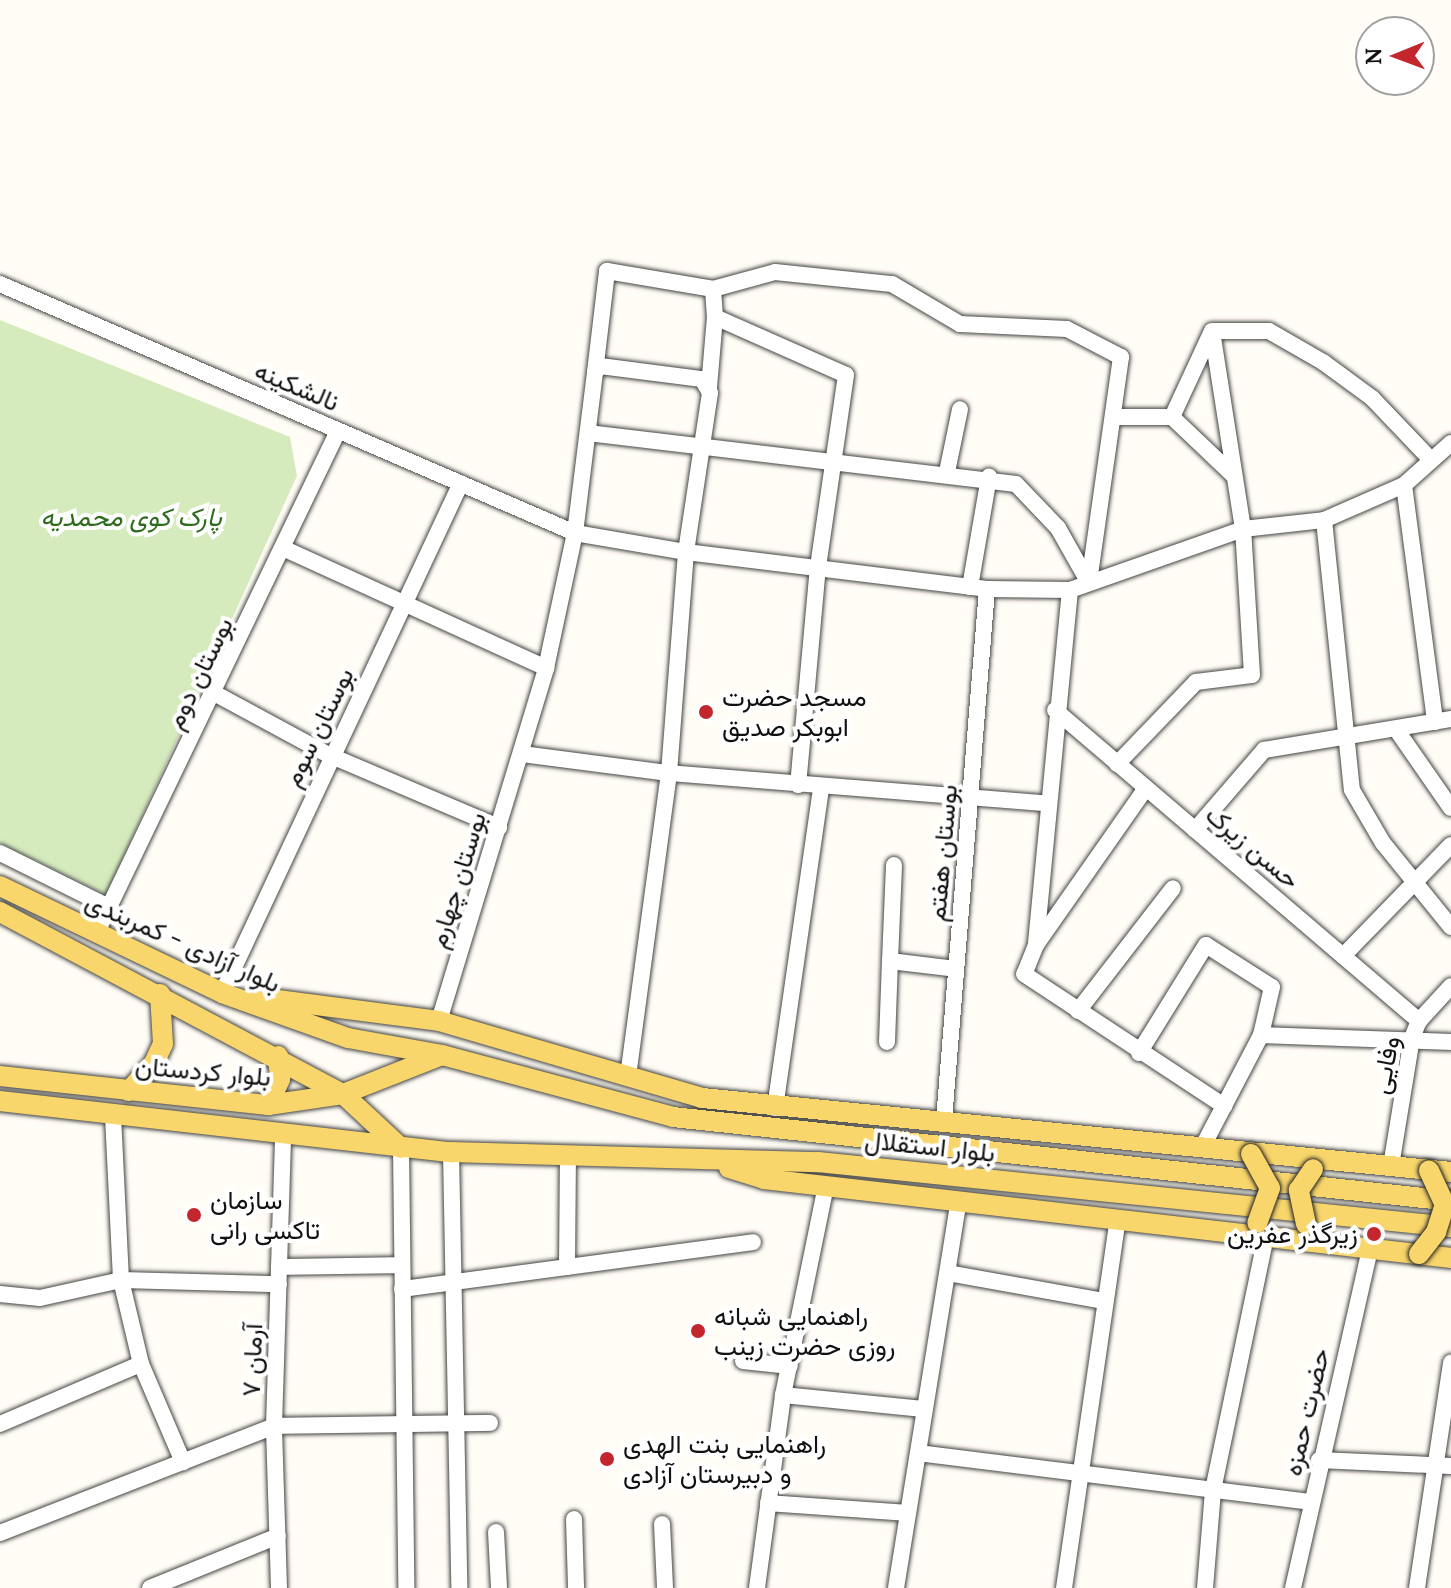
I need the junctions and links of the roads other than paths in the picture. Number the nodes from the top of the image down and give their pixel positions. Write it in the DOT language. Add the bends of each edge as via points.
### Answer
graph roads {
  1 [pos="0,284"];
  2 [pos="713,289"];
  3 [pos="715,317"];
  4 [pos="1212,331"];
  5 [pos="595,372"];
  6 [pos="709,387"];
  7 [pos="960,409"];
  8 [pos="1114,417"];
  9 [pos="1172,417"];
  10 [pos="338,431"];
  11 [pos="588,433"];
  12 [pos="701,446"];
  13 [pos="1451,446"];
  14 [pos="1430,459"];
  15 [pos="831,462"];
  16 [pos="947,472"];
  17 [pos="1234,476"];
  18 [pos="989,477"];
  19 [pos="461,483"];
  20 [pos="1404,485"];
  21 [pos="1324,520"];
  22 [pos="1243,529"];
  23 [pos="575,533"];
  24 [pos="285,549"];
  25 [pos="686,552"];
  26 [pos="818,566"];
  27 [pos="1089,583"];
  28 [pos="979,588"];
  29 [pos="1070,590"];
  30 [pos="403,608"];
  31 [pos="546,668"];
  32 [pos="216,694"];
  33 [pos="1055,710"];
  34 [pos="1443,720"];
  35 [pos="1396,729"];
  36 [pos="1348,735"];
  37 [pos="522,754"];
  38 [pos="329,755"];
  39 [pos="1117,764"];
  40 [pos="669,773"];
  41 [pos="798,785"];
  42 [pos="821,787"];
  43 [pos="1146,788"];
  44 [pos="970,798"];
  45 [pos="1045,803"];
  46 [pos="1451,808"];
  47 [pos="499,827"];
  48 [pos="1195,830"];
  49 [pos="1451,845"];
  50 [pos="0,853"];
  51 [pos="894,865"];
  52 [pos="1414,877"];
  53 [pos="0,886"];
  54 [pos="1173,888"];
  55 [pos="111,908"];
  56 [pos="0,912"];
  57 [pos="1451,927"];
  58 [pos="97,932"];
  59 [pos="1036,945"];
  60 [pos="1343,956"];
  61 [pos="890,961"];
  62 [pos="956,969"];
  63 [pos="1451,986"];
  64 [pos="222,993"];
  65 [pos="160,994"];
  66 [pos="1078,1011"];
  67 [pos="439,1021"];
  68 [pos="1419,1021"];
  69 [pos="1261,1035"];
  70 [pos="1412,1038"];
  71 [pos="887,1042"];
  72 [pos="1451,1042"];
  73 [pos="1139,1053"];
  74 [pos="442,1055"];
  75 [pos="278,1056"];
  76 [pos="0,1076"];
  77 [pos="628,1077"];
  78 [pos="129,1091"];
  79 [pos="343,1094"];
  80 [pos="0,1101"];
  81 [pos="268,1105"];
  82 [pos="1224,1106"];
  83 [pos="775,1108"];
  84 [pos="113,1116"];
  85 [pos="944,1120"];
  86 [pos="283,1133"];
  87 [pos="1203,1146"];
  88 [pos="401,1148"];
  89 [pos="451,1152"];
  90 [pos="1248,1153"];
  91 [pos="568,1157"];
  92 [pos="704,1161"];
  93 [pos="1321,1165"];
  94 [pos="1391,1166"];
  95 [pos="1429,1171"];
  96 [pos="1451,1172"];
  97 [pos="826,1185"];
  98 [pos="959,1201"];
  99 [pos="1451,1201"];
  100 [pos="1118,1219"];
  101 [pos="1451,1227"];
  102 [pos="1262,1229"];
  103 [pos="753,1242"];
  104 [pos="1318,1242"];
  105 [pos="1370,1248"];
  106 [pos="1419,1254"];
  107 [pos="1451,1258"];
  108 [pos="402,1265"];
  109 [pos="567,1267"];
  110 [pos="948,1273"];
  111 [pos="279,1275"];
  112 [pos="121,1280"];
  113 [pos="454,1282"];
  114 [pos="402,1289"];
  115 [pos="0,1294"];
  116 [pos="1103,1301"];
  117 [pos="743,1361"];
  118 [pos="1451,1363"];
  119 [pos="141,1364"];
  120 [pos="790,1366"];
  121 [pos="783,1395"];
  122 [pos="923,1409"];
  123 [pos="490,1423"];
  124 [pos="0,1424"];
  125 [pos="404,1424"];
  126 [pos="456,1425"];
  127 [pos="274,1426"];
  128 [pos="918,1453"];
  129 [pos="1319,1460"];
  130 [pos="183,1462"];
  131 [pos="1432,1465"];
  132 [pos="1451,1466"];
  133 [pos="1084,1474"];
  134 [pos="1213,1490"];
  135 [pos="1310,1502"];
  136 [pos="768,1503"];
  137 [pos="908,1513"];
  138 [pos="574,1519"];
  139 [pos="662,1524"];
  140 [pos="496,1532"];
  141 [pos="0,1533"];
  142 [pos="278,1536"];
  143 [pos="150,1588"];
  144 [pos="279,1588"];
  145 [pos="406,1588"];
  146 [pos="459,1588"];
  147 [pos="499,1588"];
  148 [pos="576,1588"];
  149 [pos="665,1588"];
  150 [pos="757,1588"];
  151 [pos="896,1588"];
  152 [pos="1064,1588"];
  153 [pos="1205,1588"];
  154 [pos="1293,1588"];
  155 [pos="1417,1588"];
  1 -- 10 [label="street, نالشکینه"];
  2 -- 3 [label="street"];
  2 -- 5 [label="street, بوستان چهارم" via="607,271"];
  2 -- 8 [label="street" via="775,272 892,284 960,324 1067,329 1121,357"];
  3 -- 6 [label="street"];
  3 -- 15 [label="street" via="846,375"];
  4 -- 9 [label="street"];
  4 -- 14 [label="street" via="1269,331 1323,362 1372,398"];
  4 -- 17 [label="street"];
  5 -- 6 [label="street" via="600,366 698,378"];
  5 -- 11 [label="street, بوستان چهارم"];
  6 -- 12 [label="street"];
  7 -- 16 [label="street"];
  8 -- 9 [label="street"];
  8 -- 27 [label="street"];
  9 -- 17 [label="street"];
  10 -- 19 [label="street, نالشکینه"];
  10 -- 24 [label="street, بوستان دوم"];
  11 -- 12 [label="street"];
  11 -- 23 [label="street, بوستان چهارم"];
  12 -- 15 [label="street"];
  12 -- 25 [label="street"];
  13 -- 14 [label="street"];
  14 -- 20 [label="street"];
  15 -- 16 [label="street"];
  15 -- 26 [label="street"];
  16 -- 18 [label="street"];
  17 -- 22 [label="street"];
  18 -- 27 [label="street" via="1016,484 1032,496 1071,548"];
  18 -- 28 [label="street, بوستان هفتم"];
  19 -- 23 [label="street, نالشکینه"];
  19 -- 30 [label="street, بوستان سوم"];
  20 -- 21 [label="street"];
  20 -- 34 [label="street"];
  21 -- 22 [label="street"];
  21 -- 36 [label="street"];
  22 -- 27 [label="street"];
  22 -- 39 [label="street" via="1252,675 1196,682"];
  23 -- 25 [label="street, نالشکینه"];
  23 -- 31 [label="street, بوستان چهارم"];
  24 -- 30 [label="street"];
  24 -- 32 [label="street, بوستان دوم"];
  25 -- 26 [label="street, نالشکینه"];
  25 -- 40 [label="street"];
  26 -- 28 [label="street, نالشکینه"];
  26 -- 41 [label="street"];
  27 -- 29 [label="street"];
  28 -- 29 [label="street, نالشکینه"];
  28 -- 44 [label="street, بوستان هفتم"];
  29 -- 33 [label="street"];
  30 -- 31 [label="street"];
  30 -- 38 [label="street, بوستان سوم"];
  31 -- 37 [label="street, بوستان چهارم"];
  32 -- 38 [label="street"];
  32 -- 55 [label="street, بوستان دوم"];
  33 -- 39 [label="street, حسن زیرک"];
  33 -- 45 [label="street"];
  34 -- 35 [label="street"];
  35 -- 36 [label="street"];
  35 -- 46 [label="street"];
  36 -- 48 [label="street" via="1264,750"];
  36 -- 52 [label="street" via="1349,773 1359,807"];
  37 -- 40 [label="street"];
  37 -- 47 [label="street, بوستان چهارم"];
  38 -- 47 [label="street"];
  38 -- 64 [label="street, بوستان سوم"];
  39 -- 43 [label="street, حسن زیرک"];
  40 -- 41 [label="street"];
  40 -- 77 [label="street"];
  41 -- 42 [label="street"];
  42 -- 44 [label="street"];
  42 -- 83 [label="street"];
  43 -- 48 [label="street, حسن زیرک"];
  43 -- 59 [label="street"];
  44 -- 45 [label="street"];
  44 -- 62 [label="street, بوستان هفتم"];
  45 -- 59 [label="street"];
  47 -- 67 [label="street, بوستان چهارم"];
  48 -- 60 [label="street, حسن زیرک"];
  49 -- 52 [label="street"];
  50 -- 55 [label="street"];
  51 -- 61 [label="street"];
  52 -- 57 [label="street"];
  52 -- 60 [label="street"];
  53 -- 58 [label="main road, بلوار آزادی - کمربندی"];
  54 -- 66 [label="street"];
  55 -- 58 [label="street, بوستان دوم"];
  56 -- 65 [label="main road, بلوار آزادی - کمربندی"];
  58 -- 64 [label="main road, بلوار آزادی - کمربندی"];
  59 -- 66 [label="street" via="1024,974"];
  60 -- 68 [label="street, حسن زیرک"];
  61 -- 62 [label="street"];
  61 -- 71 [label="street"];
  62 -- 85 [label="street, بوستان هفتم"];
  63 -- 68 [label="street, وفایی"];
  64 -- 67 [label="main road"];
  64 -- 74 [label="main road, بلوار آزادی - کمربندی" via="348,1038"];
  65 -- 75 [label="main road, بلوار آزادی - کمربندی"];
  65 -- 78 [label="main road" via="163,1044"];
  66 -- 73 [label="street"];
  67 -- 77 [label="main road"];
  68 -- 70 [label="street, وفایی"];
  69 -- 70 [label="street"];
  69 -- 73 [label="street" via="1272,987 1206,945"];
  69 -- 82 [label="street"];
  70 -- 72 [label="street"];
  70 -- 94 [label="street, وفایی"];
  73 -- 82 [label="street"];
  74 -- 79 [label="main road, بلوار کردستان"];
  74 -- 99 [label="main road, بلوار استقلال" via="673,1117"];
  75 -- 79 [label="main road, بلوار آزادی - کمربندی"];
  75 -- 81 [label="main road" via="280,1079"];
  76 -- 78 [label="main road, بلوار کردستان"];
  77 -- 83 [label="main road" via="702,1098"];
  78 -- 81 [label="main road, بلوار کردستان"];
  79 -- 81 [label="main road, بلوار کردستان"];
  79 -- 88 [label="main road, بلوار آزادی - کمربندی"];
  80 -- 84 [label="main road, بلوار کردستان"];
  82 -- 87 [label="street"];
  83 -- 85 [label="main road"];
  84 -- 86 [label="main road, بلوار کردستان"];
  84 -- 112 [label="street"];
  85 -- 87 [label="main road"];
  86 -- 88 [label="main road, بلوار کردستان"];
  86 -- 111 [label="street, آرمان ۷"];
  87 -- 90 [label="main road"];
  88 -- 89 [label="main road, بلوار استقلال"];
  88 -- 108 [label="street"];
  89 -- 91 [label="main road, بلوار استقلال"];
  89 -- 113 [label="street"];
  90 -- 93 [label="main road"];
  90 -- 102 [label="main road, bridge" via="1270,1188"];
  91 -- 92 [label="main road, بلوار استقلال"];
  91 -- 109 [label="street"];
  92 -- 97 [label="main road" via="764,1179"];
  92 -- 101 [label="main road, بلوار استقلال" via="818,1162"];
  93 -- 94 [label="main road"];
  93 -- 104 [label="main road, bridge" via="1299,1190 1306,1224"];
  94 -- 95 [label="main road"];
  95 -- 96 [label="main road"];
  95 -- 106 [label="main road, bridge" via="1445,1205 1436,1232"];
  97 -- 98 [label="main road"];
  97 -- 120 [label="street"];
  98 -- 100 [label="main road"];
  98 -- 110 [label="street"];
  100 -- 102 [label="main road" via="1237,1233"];
  100 -- 116 [label="street"];
  102 -- 104 [label="main road"];
  102 -- 134 [label="street"];
  103 -- 109 [label="street"];
  104 -- 105 [label="main road"];
  105 -- 106 [label="main road"];
  105 -- 129 [label="street, حضرت حمزه"];
  106 -- 107 [label="main road"];
  108 -- 111 [label="street"];
  108 -- 114 [label="street"];
  109 -- 113 [label="street"];
  110 -- 116 [label="street"];
  110 -- 122 [label="street"];
  111 -- 112 [label="street"];
  111 -- 127 [label="street, آرمان ۷"];
  112 -- 115 [label="street" via="40,1298"];
  112 -- 119 [label="street"];
  113 -- 114 [label="street"];
  113 -- 126 [label="street"];
  114 -- 125 [label="street"];
  116 -- 133 [label="street"];
  117 -- 120 [label="street"];
  118 -- 131 [label="street"];
  119 -- 124 [label="street"];
  119 -- 130 [label="street"];
  120 -- 121 [label="street"];
  121 -- 122 [label="street"];
  121 -- 136 [label="street"];
  122 -- 128 [label="street"];
  123 -- 126 [label="street"];
  125 -- 126 [label="street"];
  125 -- 127 [label="street"];
  125 -- 145 [label="street"];
  126 -- 146 [label="street"];
  127 -- 130 [label="street"];
  127 -- 142 [label="street, آرمان ۷"];
  128 -- 133 [label="street"];
  128 -- 137 [label="street"];
  129 -- 131 [label="street"];
  129 -- 135 [label="street, حضرت حمزه"];
  130 -- 141 [label="street"];
  131 -- 132 [label="street"];
  131 -- 155 [label="street"];
  133 -- 134 [label="street"];
  133 -- 152 [label="street"];
  134 -- 135 [label="street"];
  134 -- 153 [label="street"];
  135 -- 154 [label="street, حضرت حمزه"];
  136 -- 137 [label="street"];
  136 -- 150 [label="street"];
  137 -- 151 [label="street"];
  138 -- 148 [label="street"];
  139 -- 149 [label="street"];
  140 -- 147 [label="street"];
  142 -- 143 [label="street"];
  142 -- 144 [label="street, آرمان ۷"];
}
